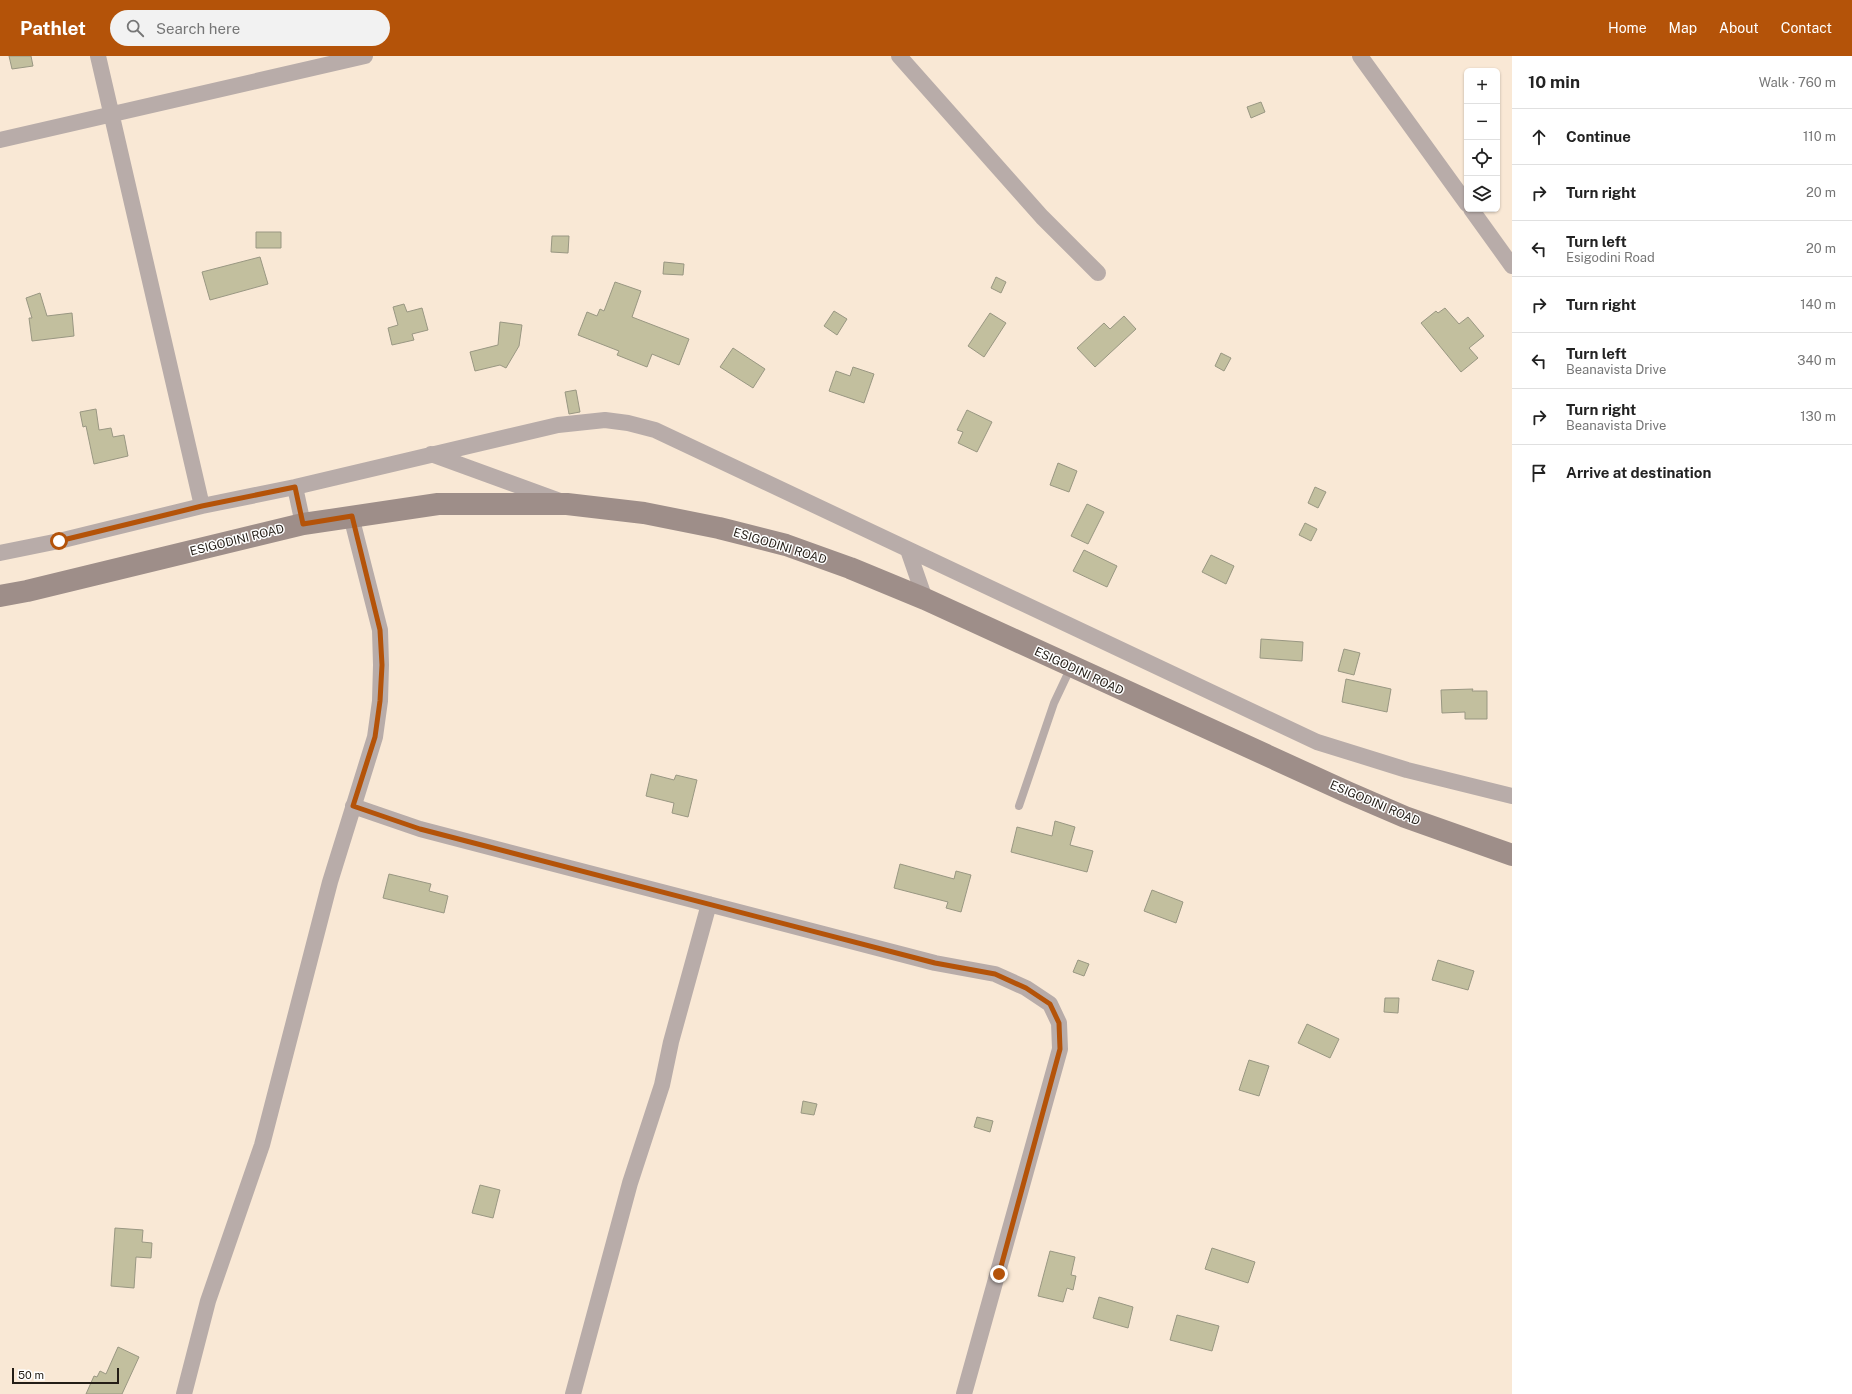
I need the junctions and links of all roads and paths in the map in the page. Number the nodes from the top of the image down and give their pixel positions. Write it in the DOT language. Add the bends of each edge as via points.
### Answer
graph roads {
  1 [pos="98,56"];
  2 [pos="365,56"];
  3 [pos="899,56"];
  4 [pos="1360,56"];
  5 [pos="111,113"];
  6 [pos="0,140"];
  7 [pos="1464,200"];
  8 [pos="1473,212"];
  9 [pos="1512,266"];
  10 [pos="1098,273"];
  11 [pos="431,454"];
  12 [pos="295,487"];
  13 [pos="567,504"];
  14 [pos="202,506"];
  15 [pos="352,516"];
  16 [pos="303,524"];
  17 [pos="908,550"];
  18 [pos="0,553"];
  19 [pos="0,596"];
  20 [pos="925,599"];
  21 [pos="1071,667"];
  22 [pos="1512,796"];
  23 [pos="353,806"];
  24 [pos="1019,806"];
  25 [pos="1512,856"];
  26 [pos="709,904"];
  27 [pos="184,1394"];
  28 [pos="573,1394"];
  29 [pos="964,1394"];
  1 -- 5 [label="street"];
  2 -- 5 [label="street"];
  3 -- 10 [label="street" via="1042,217"];
  4 -- 7 [label="street"];
  5 -- 6 [label="street"];
  5 -- 14 [label="street"];
  8 -- 9 [label="street"];
  11 -- 12 [label="street"];
  11 -- 13 [label="street"];
  11 -- 17 [label="street" via="558,425 605,420 628,423 655,430"];
  12 -- 14 [label="street"];
  12 -- 16 [label="street"];
  13 -- 15 [label="main road, ESIGODINI ROAD" via="438,504"];
  13 -- 20 [label="main road, ESIGODINI ROAD" via="644,513 786,545"];
  14 -- 18 [label="street"];
  15 -- 16 [label="main road, ESIGODINI ROAD"];
  15 -- 23 [label="street" via="380,630 382,665 375,737"];
  16 -- 19 [label="main road, ESIGODINI ROAD"];
  17 -- 20 [label="street"];
  17 -- 22 [label="street" via="1317,742 1407,770"];
  20 -- 21 [label="main road, ESIGODINI ROAD"];
  21 -- 24 [label="lane" via="1054,703"];
  21 -- 25 [label="main road, ESIGODINI ROAD" via="1405,817"];
  23 -- 26 [label="street" via="420,829"];
  23 -- 27 [label="street" via="330,882 262,1145 208,1301"];
  26 -- 28 [label="street" via="662,1085 630,1183"];
  26 -- 29 [label="street" via="935,963 995,974 1026,988 1050,1004 1059,1023 1060,1049"];
}
